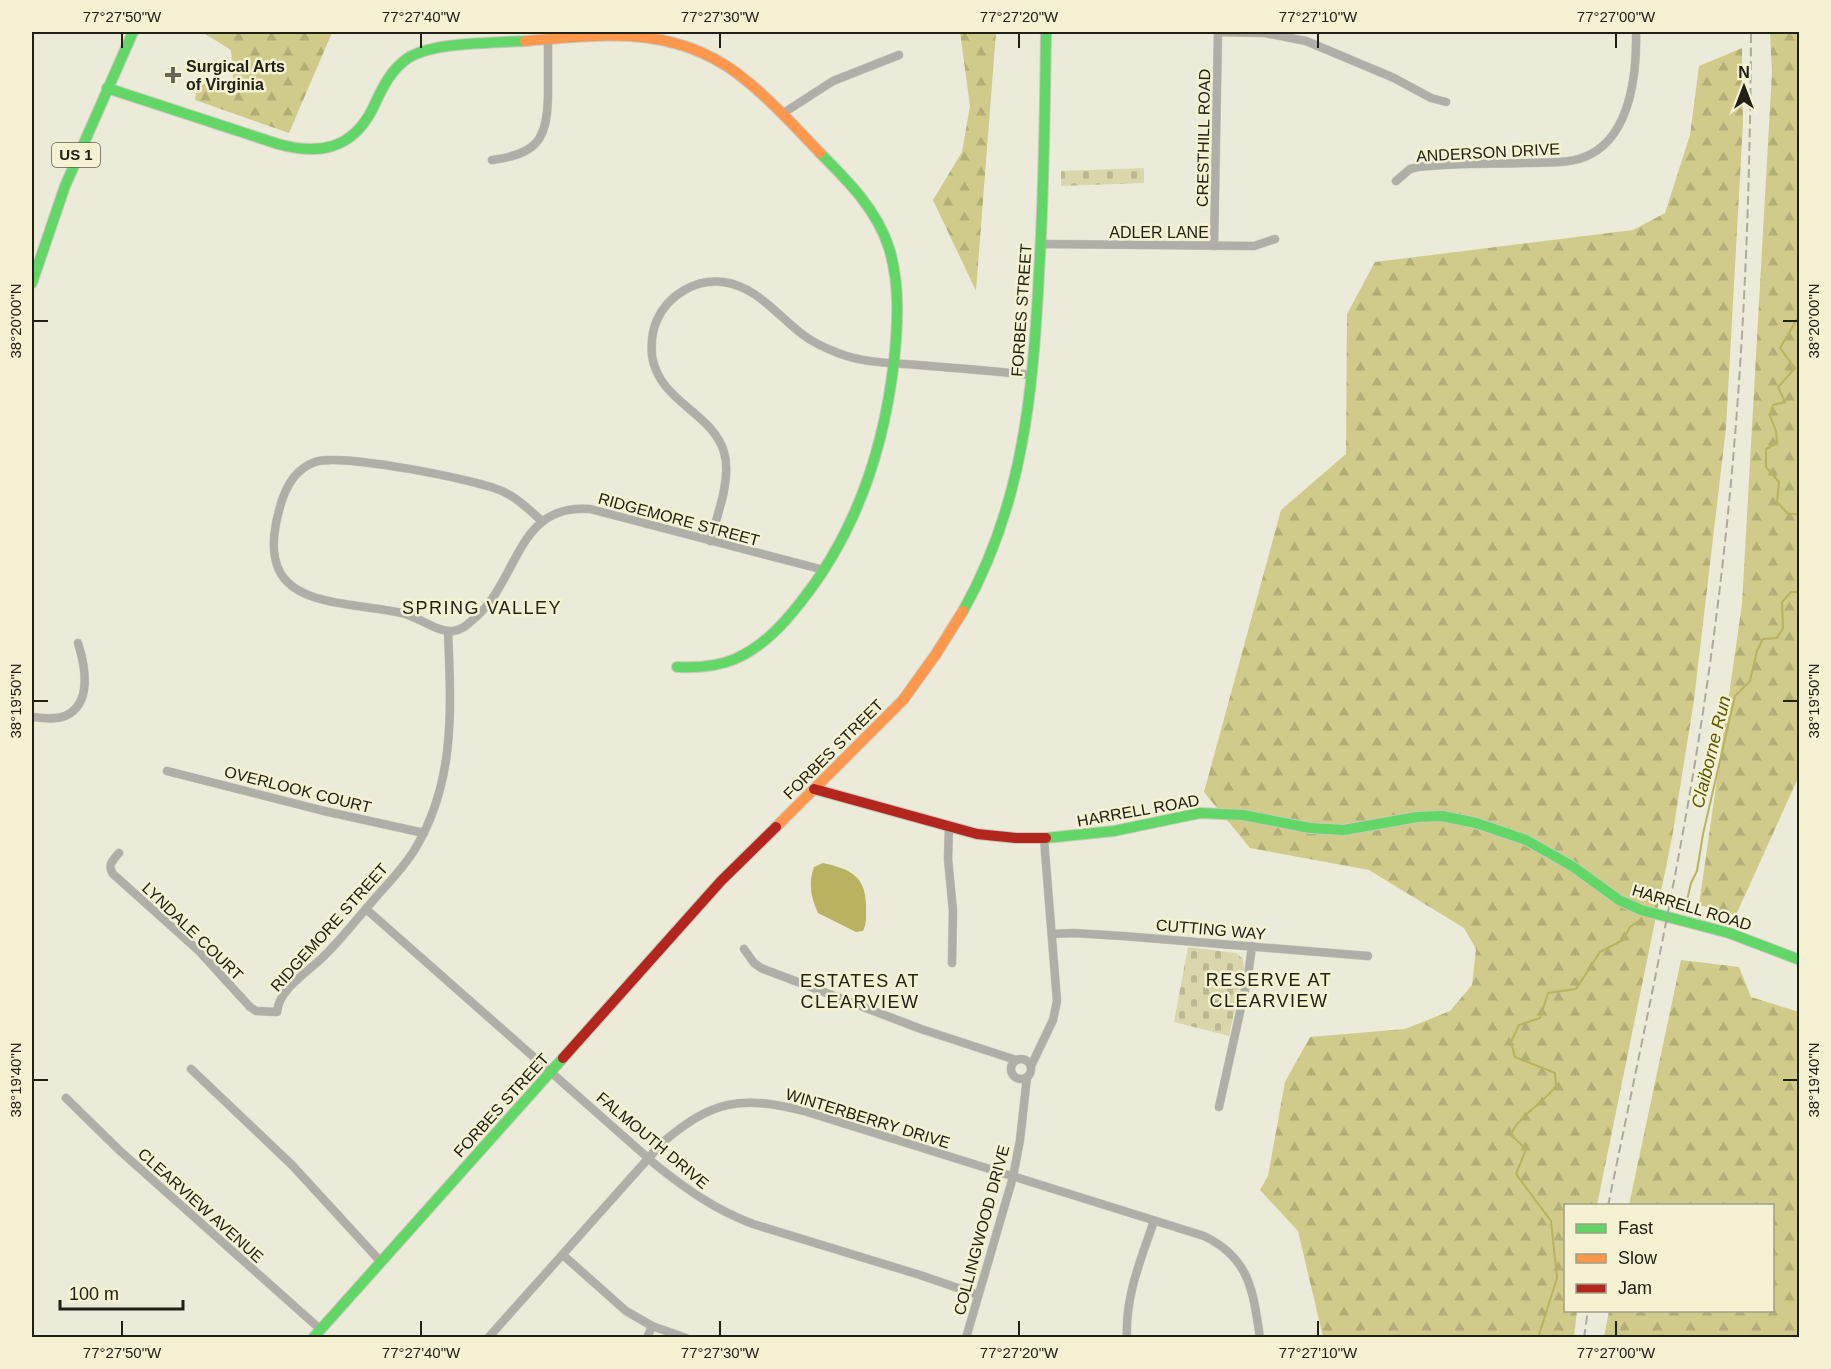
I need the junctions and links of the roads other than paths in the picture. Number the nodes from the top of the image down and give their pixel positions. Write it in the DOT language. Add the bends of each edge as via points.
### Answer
graph roads {
  1 [pos="133,32"];
  2 [pos="1046,32"];
  3 [pos="1218,32"];
  4 [pos="1636,32"];
  5 [pos="548,39"];
  6 [pos="899,55"];
  7 [pos="106,88"];
  8 [pos="1446,102"];
  9 [pos="782,114"];
  10 [pos="492,160"];
  11 [pos="1396,181"];
  12 [pos="1275,239"];
  13 [pos="1042,244"];
  14 [pos="1214,246"];
  15 [pos="32,283"];
  16 [pos="894,363"];
  17 [pos="1032,375"];
  18 [pos="542,521"];
  19 [pos="710,541"];
  20 [pos="824,570"];
  21 [pos="448,631"];
  22 [pos="78,643"];
  23 [pos="676,667"];
  24 [pos="32,717"];
  25 [pos="167,771"];
  26 [pos="814,789"];
  27 [pos="949,827"];
  28 [pos="424,833"];
  29 [pos="1044,839"];
  30 [pos="119,853"];
  31 [pos="366,909"];
  32 [pos="1052,934"];
  33 [pos="1252,946"];
  34 [pos="744,949"];
  35 [pos="1368,956"];
  36 [pos="1800,960"];
  37 [pos="952,963"];
  38 [pos="277,1012"];
  39 [pos="1039,1049"];
  40 [pos="1002,1056"];
  41 [pos="1020,1060"];
  42 [pos="1030,1066"];
  43 [pos="1011,1068"];
  44 [pos="191,1069"];
  45 [pos="552,1071"];
  46 [pos="1027,1077"];
  47 [pos="1017,1078"];
  48 [pos="1024,1094"];
  49 [pos="66,1098"];
  50 [pos="1219,1107"];
  51 [pos="648,1157"];
  52 [pos="1012,1177"];
  53 [pos="1154,1221"];
  54 [pos="563,1255"];
  55 [pos="381,1262"];
  56 [pos="978,1295"];
  57 [pos="652,1326"];
  58 [pos="317,1334"];
  59 [pos="489,1338"];
  60 [pos="647,1338"];
  61 [pos="686,1338"];
  62 [pos="966,1338"];
  63 [pos="1126,1338"];
  64 [pos="1260,1338"];
  1 -- 7 [label="street, US 1"];
  2 -- 13 [label="street, FORBES STREET"];
  3 -- 8 [label="street" via="1265,33 1306,41"];
  3 -- 14 [label="street, CRESTHILL ROAD"];
  4 -- 11 [label="street, ANDERSON DRIVE" via="1637,58 1626,110 1599,149 1582,158 1558,162 1418,167"];
  5 -- 7 [label="street" via="430,50 409,57 385,81 362,128 341,143 319,150 296,148 251,135"];
  5 -- 9 [label="street" via="630,36 687,46 737,73"];
  5 -- 10 [label="street" via="547,118 541,136 527,151"];
  6 -- 9 [label="street" via="833,81"];
  7 -- 15 [label="street, US 1" via="60,193"];
  9 -- 16 [label="street" via="866,204 882,230 896,280"];
  12 -- 14 [label="street, ADLER LANE" via="1254,246"];
  13 -- 14 [label="street, ADLER LANE"];
  13 -- 17 [label="street, FORBES STREET"];
  16 -- 17 [label="street"];
  16 -- 19 [label="street" via="850,357 822,346 761,298 726,282 690,287 671,299 657,319 652,339 657,373 672,395 716,435 726,462"];
  16 -- 20 [label="street" via="884,427 870,479 850,527"];
  17 -- 26 [label="street, FORBES STREET" via="1023,450 1010,503 963,609 903,700"];
  18 -- 19 [label="street, RIDGEMORE STREET" via="560,511 590,509"];
  18 -- 21 [label="street, RIDGEMORE STREET" via="524,542 490,602 466,626"];
  18 -- 21 [label="street" via="514,497 490,487 368,462 317,461 289,483 274,539 276,562 285,579 312,598 403,613"];
  19 -- 20 [label="street, RIDGEMORE STREET"];
  20 -- 23 [label="street" via="791,616 738,659 710,667"];
  21 -- 28 [label="street, RIDGEMORE STREET" via="449,749 440,792"];
  22 -- 24 [label="street" via="85,679 80,702 64,716"];
  25 -- 28 [label="street, OVERLOOK COURT"];
  26 -- 27 [label="street, HARRELL ROAD"];
  26 -- 45 [label="street, FORBES STREET" via="721,881"];
  27 -- 29 [label="street, HARRELL ROAD" via="1001,838"];
  27 -- 37 [label="street"];
  28 -- 31 [label="street, RIDGEMORE STREET" via="403,866"];
  29 -- 32 [label="street"];
  29 -- 36 [label="street, HARRELL ROAD" via="1104,833 1206,813 1340,830 1440,816 1536,844 1635,908 1725,931"];
  30 -- 38 [label="street, LYNDALE COURT" via="111,863 113,874 199,951 250,1007"];
  31 -- 38 [label="street, RIDGEMORE STREET" via="292,985 278,1004"];
  31 -- 45 [label="street, FALMOUTH DRIVE"];
  32 -- 33 [label="street, CUTTING WAY" via="1087,933"];
  32 -- 39 [label="street" via="1057,1009"];
  33 -- 35 [label="street, CUTTING WAY"];
  33 -- 50 [label="street"];
  34 -- 40 [label="street" via="761,968"];
  39 -- 41 [label="street"];
  39 -- 42 [label="street"];
  40 -- 41 [label="street"];
  40 -- 43 [label="street"];
  41 -- 42 [label="street"];
  41 -- 43 [label="street"];
  42 -- 46 [label="street"];
  43 -- 47 [label="street"];
  44 -- 55 [label="street" via="292,1165"];
  45 -- 51 [label="street, FALMOUTH DRIVE"];
  45 -- 55 [label="street, FORBES STREET"];
  46 -- 47 [label="street"];
  46 -- 48 [label="street, COLLINGWOOD DRIVE"];
  47 -- 48 [label="street, COLLINGWOOD DRIVE"];
  48 -- 52 [label="street, COLLINGWOOD DRIVE"];
  49 -- 58 [label="street, CLEARVIEW AVENUE"];
  51 -- 52 [label="street, WINTERBERRY DRIVE" via="676,1130 707,1111 734,1103 762,1102 804,1111"];
  51 -- 54 [label="street, WINTERBERRY DRIVE"];
  51 -- 56 [label="street, FALMOUTH DRIVE" via="684,1188 732,1216"];
  52 -- 53 [label="street, WINTERBERRY DRIVE"];
  52 -- 56 [label="street, COLLINGWOOD DRIVE"];
  53 -- 63 [label="street" via="1133,1280"];
  53 -- 64 [label="street, WINTERBERRY DRIVE" via="1203,1236 1233,1256 1252,1290"];
  54 -- 57 [label="street" via="626,1311"];
  54 -- 59 [label="street, WINTERBERRY DRIVE"];
  55 -- 58 [label="street, FORBES STREET"];
  56 -- 62 [label="street, COLLINGWOOD DRIVE"];
  57 -- 60 [label="street"];
  57 -- 61 [label="street"];
}
